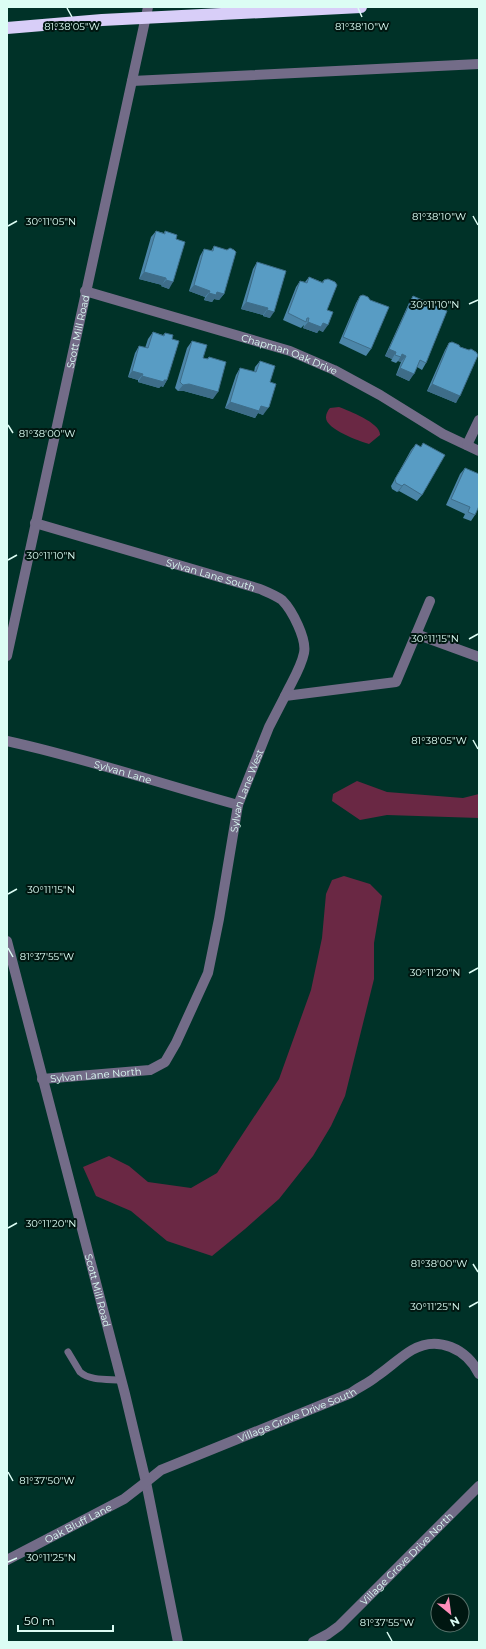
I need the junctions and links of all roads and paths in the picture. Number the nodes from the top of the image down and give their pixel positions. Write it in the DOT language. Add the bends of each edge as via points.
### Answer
graph roads {
  1 [pos="148,7"];
  2 [pos="361,7"];
  3 [pos="102,20"];
  4 [pos="7,28"];
  5 [pos="7,35"];
  6 [pos="479,64"];
  7 [pos="132,81"];
  8 [pos="85,291"];
  9 [pos="479,420"];
  10 [pos="467,445"];
  11 [pos="479,451"];
  12 [pos="35,523"];
  13 [pos="430,601"];
  14 [pos="416,634"];
  15 [pos="7,656"];
  16 [pos="479,657"];
  17 [pos="285,696"];
  18 [pos="7,742"];
  19 [pos="238,805"];
  20 [pos="7,941"];
  21 [pos="150,1070"];
  22 [pos="42,1079"];
  23 [pos="68,1352"];
  24 [pos="479,1374"];
  25 [pos="121,1380"];
  26 [pos="146,1482"];
  27 [pos="479,1486"];
  28 [pos="7,1560"];
  29 [pos="178,1642"];
  30 [pos="313,1642"];
  1 -- 7 [label="street, Scott Mill Road"];
  2 -- 3 [label="highway"];
  3 -- 4 [label="highway"];
  3 -- 5 [label="highway"];
  6 -- 7 [label="street"];
  7 -- 8 [label="street, Scott Mill Road"];
  8 -- 10 [label="street, Chapman Oak Drive" via="290,351 334,370 443,434"];
  8 -- 12 [label="street, Scott Mill Road"];
  9 -- 10 [label="street"];
  10 -- 11 [label="street, Chapman Oak Drive"];
  12 -- 15 [label="street, Scott Mill Road"];
  12 -- 17 [label="street, Sylvan Lane South" via="273,594 290,611 304,639 305,653"];
  13 -- 14 [label="street"];
  14 -- 16 [label="street"];
  14 -- 17 [label="street" via="396,682"];
  17 -- 19 [label="street, Sylvan Lane West" via="269,727"];
  18 -- 19 [label="street, Sylvan Lane" via="53,751"];
  19 -- 21 [label="street, Sylvan Lane West" via="208,973 165,1062"];
  20 -- 22 [label="street, Scott Mill Road"];
  21 -- 22 [label="street, Sylvan Lane North"];
  22 -- 25 [label="street, Scott Mill Road"];
  23 -- 25 [label="lane" via="82,1375"];
  24 -- 26 [label="street, Village Grove Drive South" via="469,1358 459,1350 444,1344 429,1344 413,1350 351,1393 161,1470"];
  25 -- 26 [label="street, Scott Mill Road"];
  26 -- 28 [label="street, Oak Bluff Lane" via="124,1499"];
  26 -- 29 [label="street, Scott Mill Road"];
  27 -- 30 [label="street, Village Grove Drive North" via="339,1626"];
}
